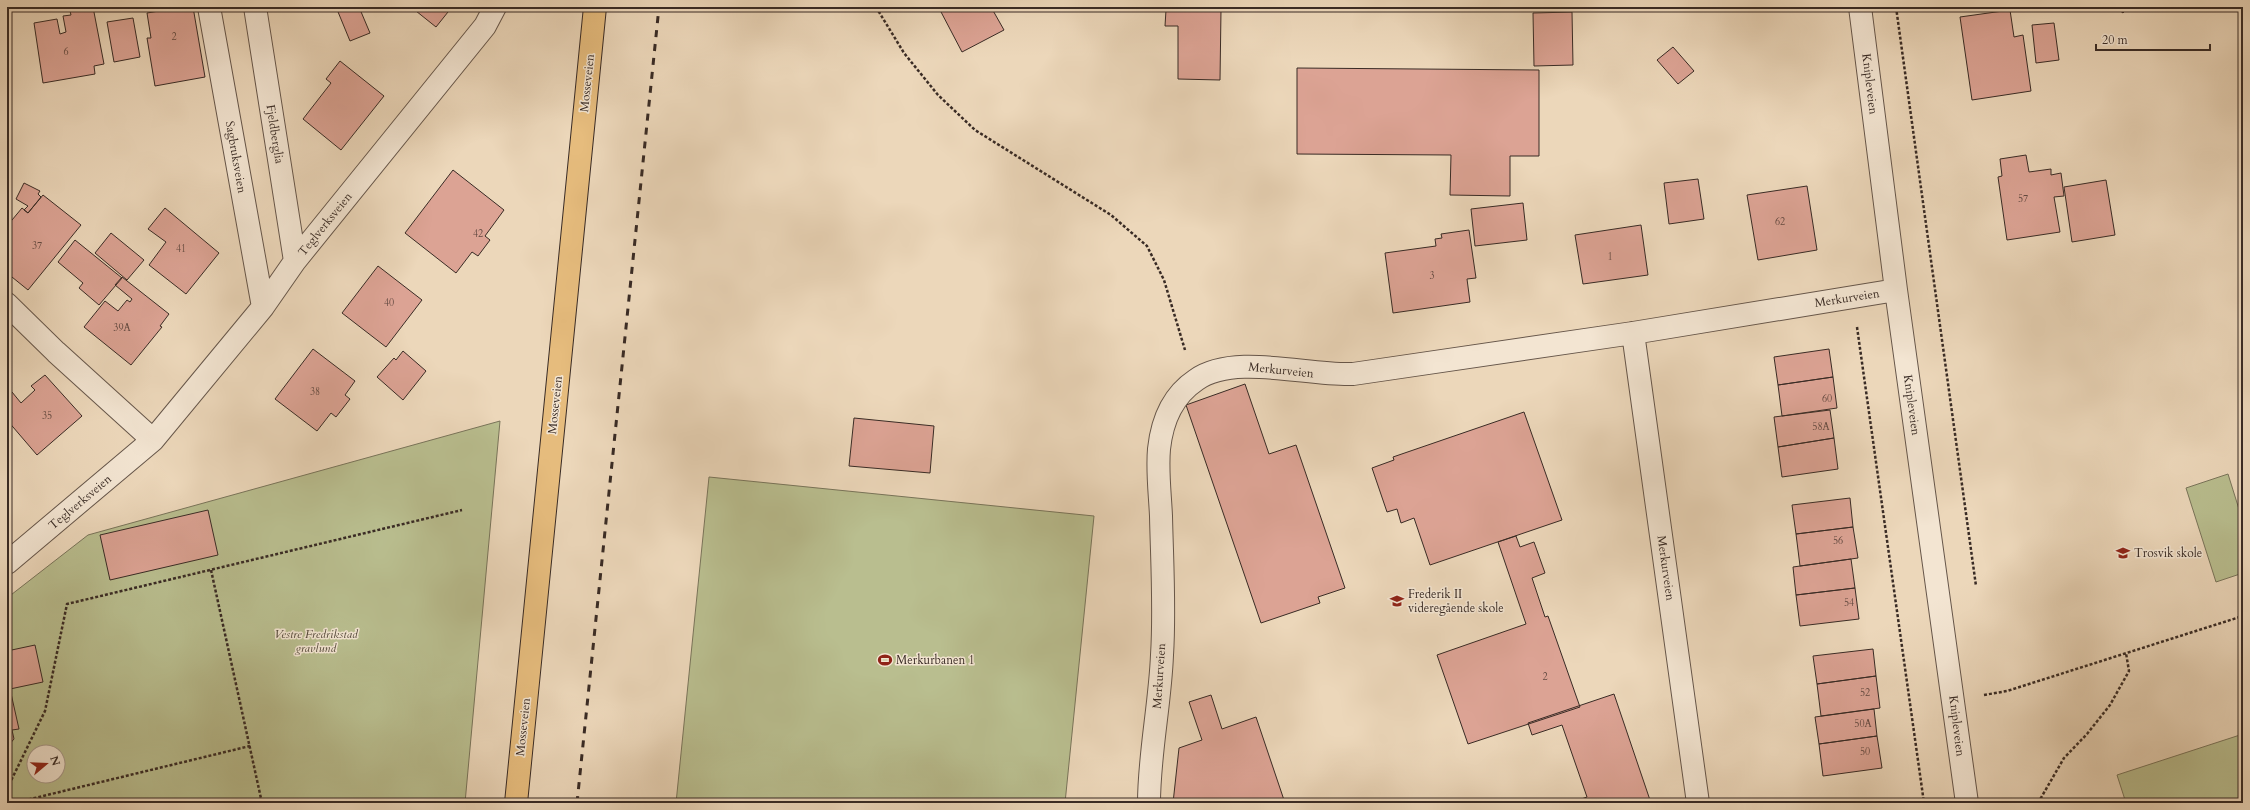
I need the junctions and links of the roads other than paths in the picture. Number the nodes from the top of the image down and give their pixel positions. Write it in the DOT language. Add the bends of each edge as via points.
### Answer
graph roads {
  1 [pos="209,7"];
  2 [pos="255,7"];
  3 [pos="494,7"];
  4 [pos="595,7"];
  5 [pos="1860,7"];
  6 [pos="295,261"];
  7 [pos="1896,290"];
  8 [pos="7,304"];
  9 [pos="263,307"];
  10 [pos="1633,333"];
  11 [pos="153,440"];
  12 [pos="7,564"];
  13 [pos="516,803"];
  14 [pos="1149,803"];
  15 [pos="1698,803"];
  16 [pos="1967,803"];
  1 -- 9 [label="street, Sagbruksveien"];
  2 -- 6 [label="street, Fjeldberglia"];
  3 -- 6 [label="street, Teglverksveien" via="485,26"];
  4 -- 13 [label="highway, Mosseveien"];
  5 -- 7 [label="street, Knipleveien"];
  6 -- 9 [label="street, Teglverksveien"];
  7 -- 10 [label="street, Merkurveien"];
  7 -- 16 [label="street, Knipleveien"];
  8 -- 11 [label="street"];
  9 -- 11 [label="street, Teglverksveien"];
  10 -- 14 [label="street, Merkurveien" via="1353,374 1333,375 1240,366 1208,373 1175,398 1169,409 1159,450 1162,655"];
  10 -- 15 [label="street, Merkurveien"];
  11 -- 12 [label="street, Teglverksveien"];
}
